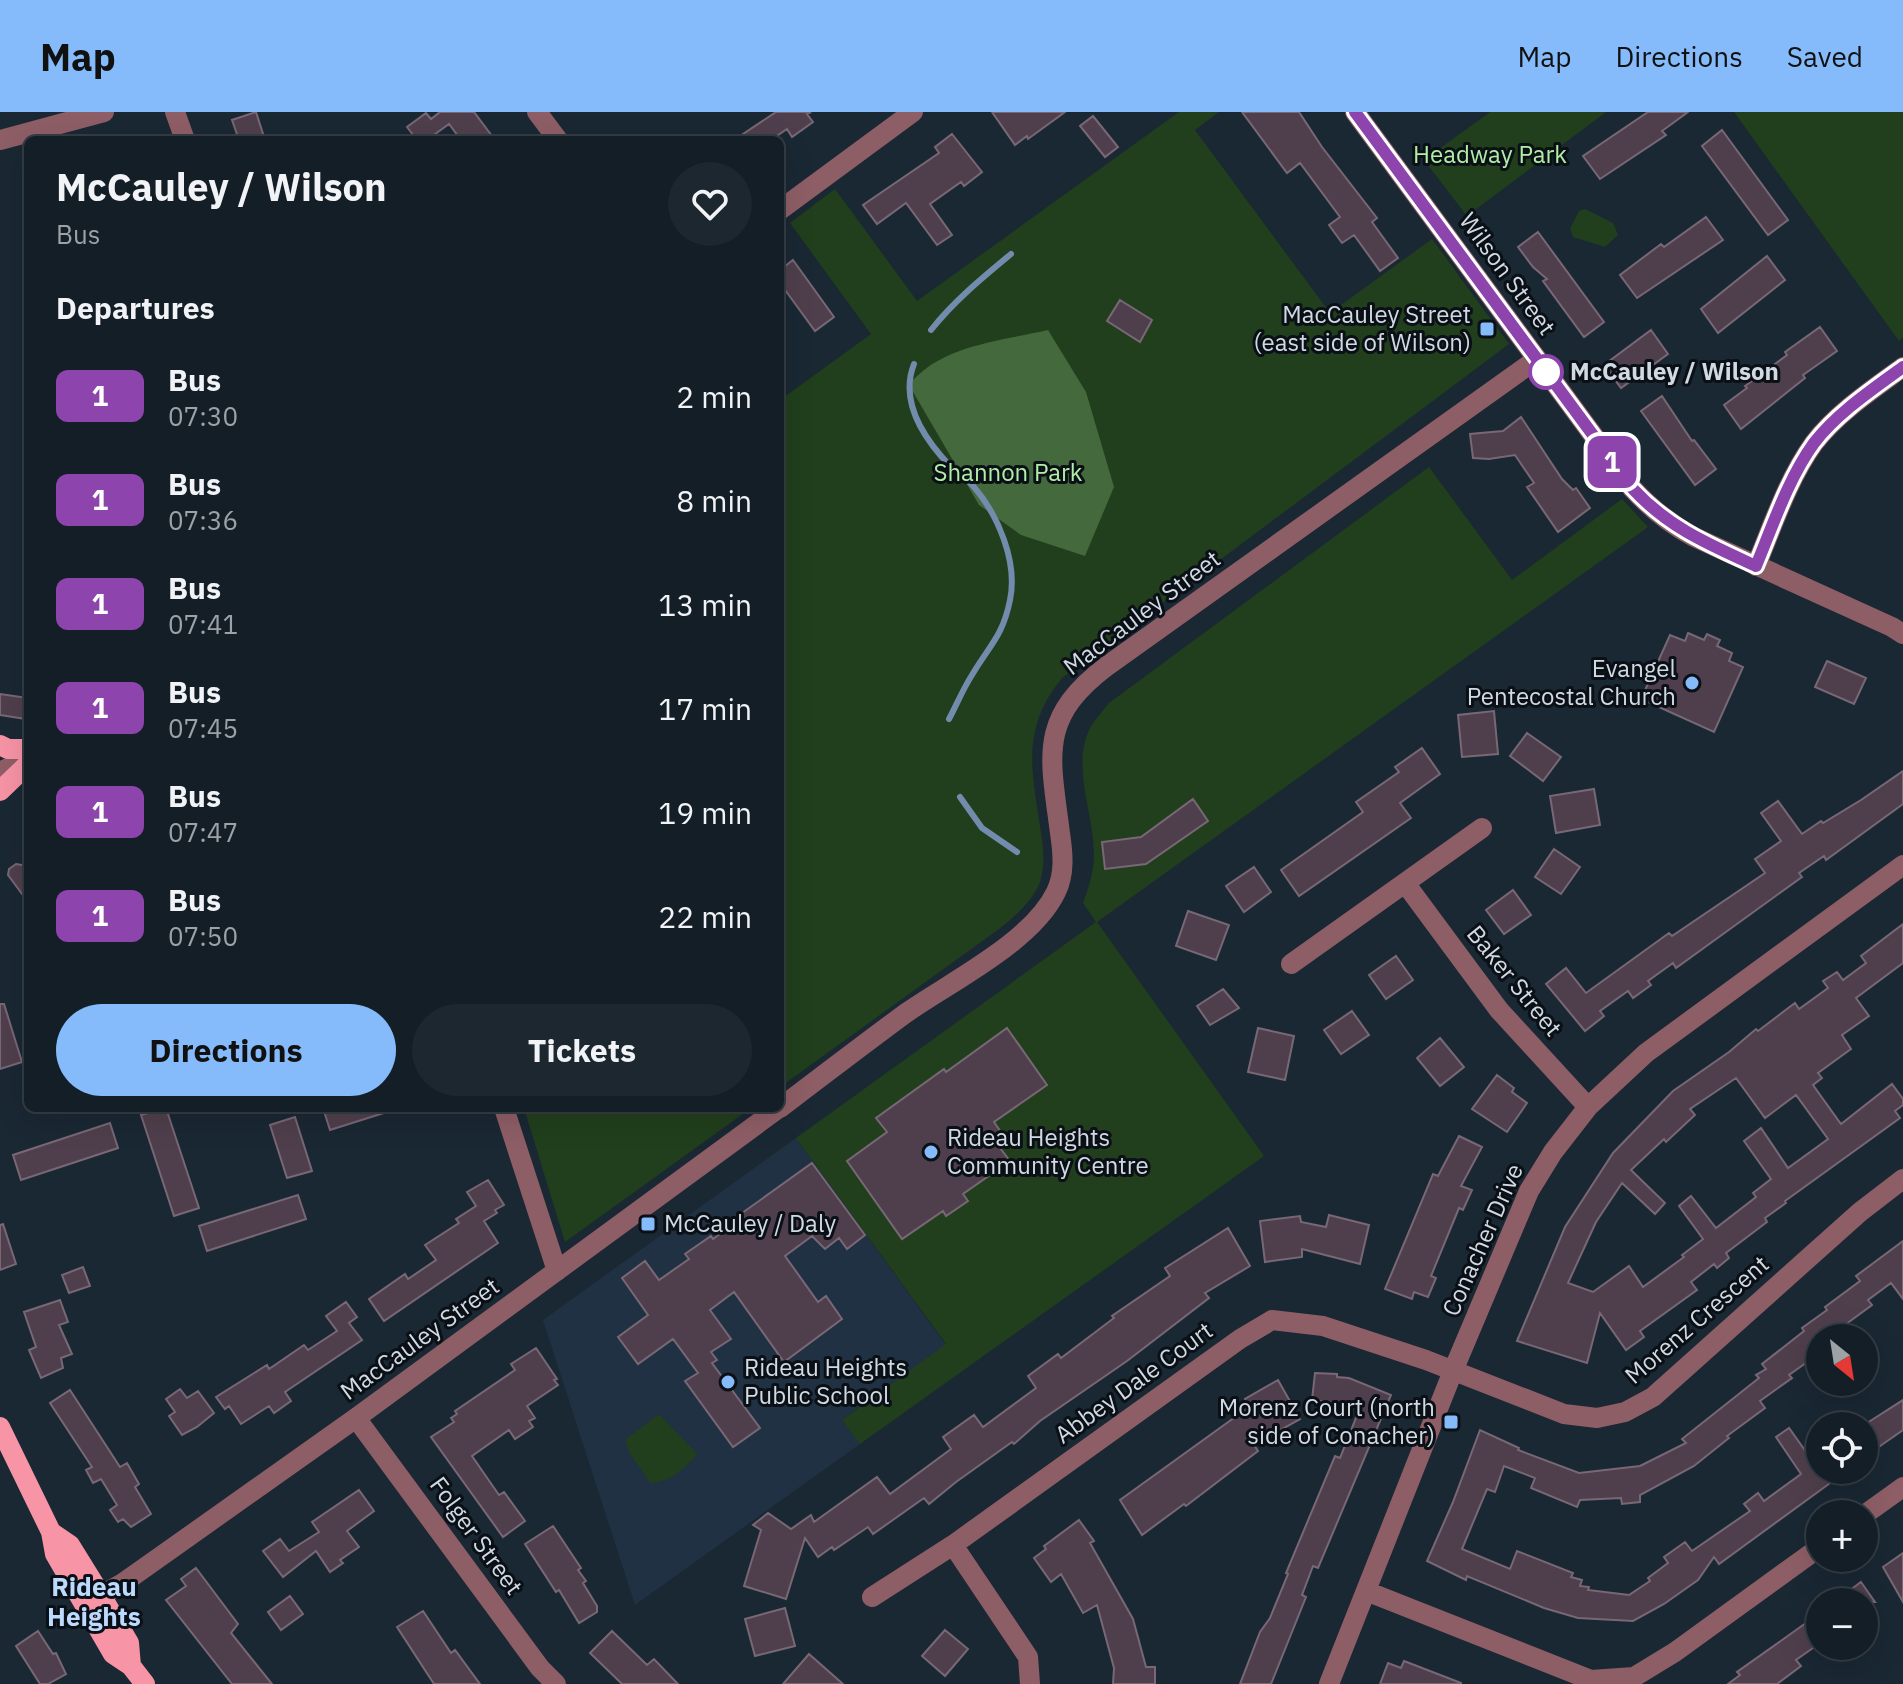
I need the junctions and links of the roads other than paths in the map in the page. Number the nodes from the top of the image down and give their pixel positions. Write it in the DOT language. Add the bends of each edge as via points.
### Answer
graph roads {
  1 [pos="104,112"];
  2 [pos="175,112"];
  3 [pos="537,112"];
  4 [pos="913,112"];
  5 [pos="1355,112"];
  6 [pos="184,136"];
  7 [pos="555,136"];
  8 [pos="0,140"];
  9 [pos="784,207"];
  10 [pos="1537,359"];
  11 [pos="1903,367"];
  12 [pos="1756,566"];
  13 [pos="1903,634"];
  14 [pos="0,745"];
  15 [pos="24,749"];
  16 [pos="24,763"];
  17 [pos="24,765"];
  18 [pos="0,772"];
  19 [pos="0,791"];
  20 [pos="1482,828"];
  21 [pos="1903,865"];
  22 [pos="1405,883"];
  23 [pos="1291,964"];
  24 [pos="784,1105"];
  25 [pos="1588,1107"];
  26 [pos="505,1112"];
  27 [pos="775,1112"];
  28 [pos="1903,1179"];
  29 [pos="557,1271"];
  30 [pos="1453,1371"];
  31 [pos="356,1418"];
  32 [pos="0,1427"];
  33 [pos="1903,1487"];
  34 [pos="1878,1505"];
  35 [pos="953,1545"];
  36 [pos="1806,1557"];
  37 [pos="1366,1591"];
  38 [pos="872,1597"];
  39 [pos="94,1600"];
  40 [pos="145,1684"];
  41 [pos="556,1684"];
  42 [pos="1030,1684"];
  43 [pos="1329,1684"];
  1 -- 8 [label="street"];
  2 -- 6 [label="street"];
  3 -- 7 [label="street"];
  4 -- 9 [label="street"];
  5 -- 10 [label="street, Wilson Street"];
  10 -- 12 [label="street, Wilson Street" via="1650,508 1672,525"];
  10 -- 24 [label="street, MacCauley Street" via="1078,691 1059,717 1052,749 1063,866 1049,905 1022,934"];
  11 -- 12 [label="street" via="1815,442"];
  12 -- 13 [label="street, Wilson Street"];
  14 -- 15 [label="main road"];
  16 -- 18 [label="street"];
  17 -- 19 [label="main road"];
  20 -- 22 [label="street"];
  21 -- 25 [label="street, Conacher Drive" via="1646,1053"];
  22 -- 23 [label="street"];
  22 -- 25 [label="street, Baker Street" via="1499,1010"];
  25 -- 30 [label="street, Conacher Drive" via="1529,1191"];
  26 -- 29 [label="street"];
  27 -- 29 [label="street, MacCauley Street"];
  28 -- 30 [label="street, Morenz Crescent" via="1653,1397 1625,1412 1597,1418 1564,1414"];
  29 -- 31 [label="street, MacCauley Street"];
  30 -- 35 [label="street, Abbey Dale Court" via="1323,1326 1272,1320"];
  30 -- 37 [label="street, Conacher Drive"];
  31 -- 39 [label="street, MacCauley Street"];
  31 -- 41 [label="street, Folger Street"];
  32 -- 39 [label="main road" via="51,1532 70,1545"];
  33 -- 34 [label="street"];
  35 -- 38 [label="street, Abbey Dale Court"];
  35 -- 42 [label="street" via="1028,1657"];
  36 -- 37 [label="street" via="1675,1652 1634,1677 1617,1679 1591,1680"];
  37 -- 43 [label="street, Conacher Drive"];
  39 -- 40 [label="main road" via="129,1643 131,1666"];
}
